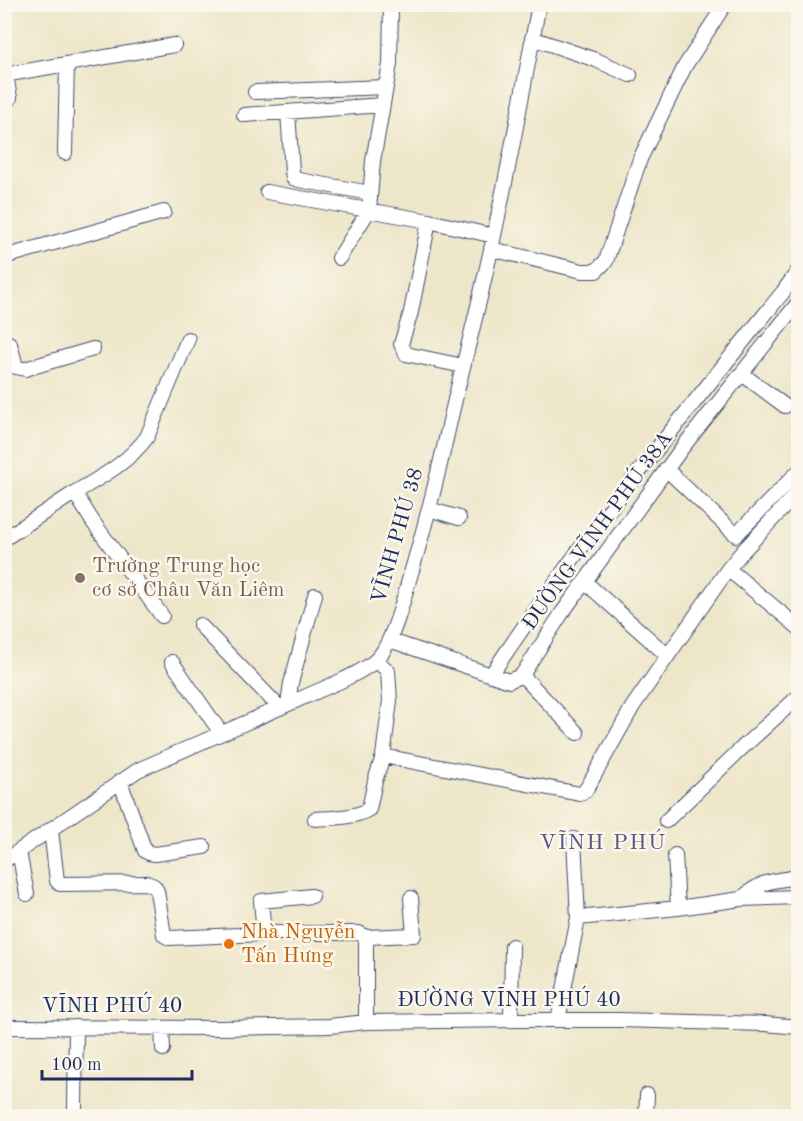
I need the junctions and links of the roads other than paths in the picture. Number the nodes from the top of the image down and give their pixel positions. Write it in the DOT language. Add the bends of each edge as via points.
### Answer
graph roads {
  1 [pos="391,4"];
  2 [pos="538,4"];
  3 [pos="725,4"];
  4 [pos="532,38"];
  5 [pos="174,45"];
  6 [pos="67,64"];
  7 [pos="5,75"];
  8 [pos="630,75"];
  9 [pos="386,87"];
  10 [pos="255,92"];
  11 [pos="10,98"];
  12 [pos="383,105"];
  13 [pos="288,112"];
  14 [pos="244,115"];
  15 [pos="65,153"];
  16 [pos="267,192"];
  17 [pos="370,193"];
  18 [pos="369,210"];
  19 [pos="164,212"];
  20 [pos="429,221"];
  21 [pos="493,243"];
  22 [pos="4,257"];
  23 [pos="339,258"];
  24 [pos="798,271"];
  25 [pos="798,303"];
  26 [pos="188,339"];
  27 [pos="4,340"];
  28 [pos="93,349"];
  29 [pos="463,366"];
  30 [pos="742,374"];
  31 [pos="785,406"];
  32 [pos="666,469"];
  33 [pos="798,472"];
  34 [pos="798,492"];
  35 [pos="75,493"];
  36 [pos="429,509"];
  37 [pos="459,518"];
  38 [pos="4,539"];
  39 [pos="728,569"];
  40 [pos="585,582"];
  41 [pos="315,595"];
  42 [pos="162,616"];
  43 [pos="200,625"];
  44 [pos="798,627"];
  45 [pos="389,640"];
  46 [pos="668,656"];
  47 [pos="377,661"];
  48 [pos="172,662"];
  49 [pos="491,675"];
  50 [pos="522,675"];
  51 [pos="798,698"];
  52 [pos="284,706"];
  53 [pos="221,734"];
  54 [pos="577,734"];
  55 [pos="383,756"];
  56 [pos="120,781"];
  57 [pos="315,819"];
  58 [pos="666,821"];
  59 [pos="51,830"];
  60 [pos="574,839"];
  61 [pos="204,847"];
  62 [pos="19,852"];
  63 [pos="675,855"];
  64 [pos="4,861"];
  65 [pos="798,877"];
  66 [pos="27,894"];
  67 [pos="312,896"];
  68 [pos="798,897"];
  69 [pos="411,898"];
  70 [pos="741,899"];
  71 [pos="678,908"];
  72 [pos="578,918"];
  73 [pos="272,933"];
  74 [pos="366,937"];
  75 [pos="512,946"];
  76 [pos="511,1020"];
  77 [pos="558,1020"];
  78 [pos="366,1022"];
  79 [pos="4,1027"];
  80 [pos="76,1027"];
  81 [pos="798,1027"];
  82 [pos="162,1028"];
  83 [pos="219,1028"];
  84 [pos="162,1049"];
  85 [pos="647,1095"];
  86 [pos="75,1110"];
  87 [pos="646,1116"];
  1 -- 9 [label="street"];
  2 -- 4 [label="street, VĨNH PHÚ 38"];
  3 -- 21 [label="street" via="686,66 640,159 606,261 596,271 582,271"];
  4 -- 8 [label="street"];
  4 -- 21 [label="street, VĨNH PHÚ 38"];
  5 -- 6 [label="street"];
  6 -- 7 [label="street"];
  6 -- 15 [label="street"];
  7 -- 11 [label="street"];
  9 -- 10 [label="street"];
  9 -- 12 [label="street"];
  12 -- 13 [label="street"];
  12 -- 17 [label="street"];
  13 -- 14 [label="street"];
  13 -- 17 [label="street" via="293,178"];
  16 -- 18 [label="street"];
  17 -- 18 [label="street"];
  18 -- 20 [label="street"];
  18 -- 23 [label="street"];
  19 -- 22 [label="street"];
  20 -- 21 [label="street"];
  20 -- 29 [label="street" via="401,344 406,354"];
  21 -- 29 [label="street, VĨNH PHÚ 38"];
  24 -- 49 [label="street" via="657,447"];
  25 -- 30 [label="street, ĐƯỜNG VĨNH PHÚ 38A"];
  26 -- 35 [label="street" via="164,400 138,450"];
  27 -- 28 [label="street" via="10,344 16,367 25,369"];
  29 -- 36 [label="street, VĨNH PHÚ 38"];
  30 -- 31 [label="street"];
  30 -- 32 [label="street, ĐƯỜNG VĨNH PHÚ 38A"];
  32 -- 33 [label="street" via="736,535"];
  32 -- 40 [label="street, ĐƯỜNG VĨNH PHÚ 38A"];
  34 -- 39 [label="street"];
  35 -- 38 [label="street"];
  35 -- 42 [label="street"];
  36 -- 37 [label="street"];
  36 -- 45 [label="street, VĨNH PHÚ 38"];
  39 -- 44 [label="street"];
  39 -- 46 [label="street"];
  40 -- 46 [label="street"];
  40 -- 50 [label="street, ĐƯỜNG VĨNH PHÚ 38A"];
  41 -- 52 [label="street"];
  43 -- 52 [label="street"];
  45 -- 47 [label="street, VĨNH PHÚ 38"];
  45 -- 49 [label="street"];
  46 -- 55 [label="street" via="580,794"];
  47 -- 52 [label="street"];
  47 -- 55 [label="street" via="388,671 390,701"];
  48 -- 53 [label="street"];
  49 -- 50 [label="street" via="509,681"];
  50 -- 54 [label="street"];
  51 -- 58 [label="street"];
  52 -- 53 [label="street"];
  53 -- 56 [label="street"];
  55 -- 57 [label="street" via="369,809 356,815"];
  56 -- 59 [label="street"];
  56 -- 61 [label="street" via="145,851 155,854"];
  59 -- 62 [label="street"];
  59 -- 67 [label="street" via="60,884 152,884 157,891 164,935 169,938 264,934 261,901"];
  60 -- 72 [label="street"];
  62 -- 64 [label="street"];
  62 -- 66 [label="street"];
  63 -- 71 [label="street"];
  65 -- 70 [label="street" via="765,882"];
  68 -- 70 [label="street"];
  69 -- 74 [label="street" via="414,935"];
  70 -- 71 [label="street"];
  71 -- 72 [label="street"];
  72 -- 77 [label="street"];
  73 -- 74 [label="street" via="359,933"];
  74 -- 78 [label="street"];
  75 -- 76 [label="street"];
  76 -- 77 [label="street, ĐƯỜNG VĨNH PHÚ 40"];
  76 -- 78 [label="street, ĐƯỜNG VĨNH PHÚ 40"];
  77 -- 81 [label="street, ĐƯỜNG VĨNH PHÚ 40"];
  78 -- 83 [label="street, ĐƯỜNG VĨNH PHÚ 40"];
  79 -- 80 [label="street, VĨNH PHÚ 40"];
  80 -- 82 [label="street, VĨNH PHÚ 40"];
  80 -- 86 [label="street"];
  82 -- 83 [label="street, VĨNH PHÚ 40"];
  82 -- 84 [label="street"];
  85 -- 87 [label="street"];
}
